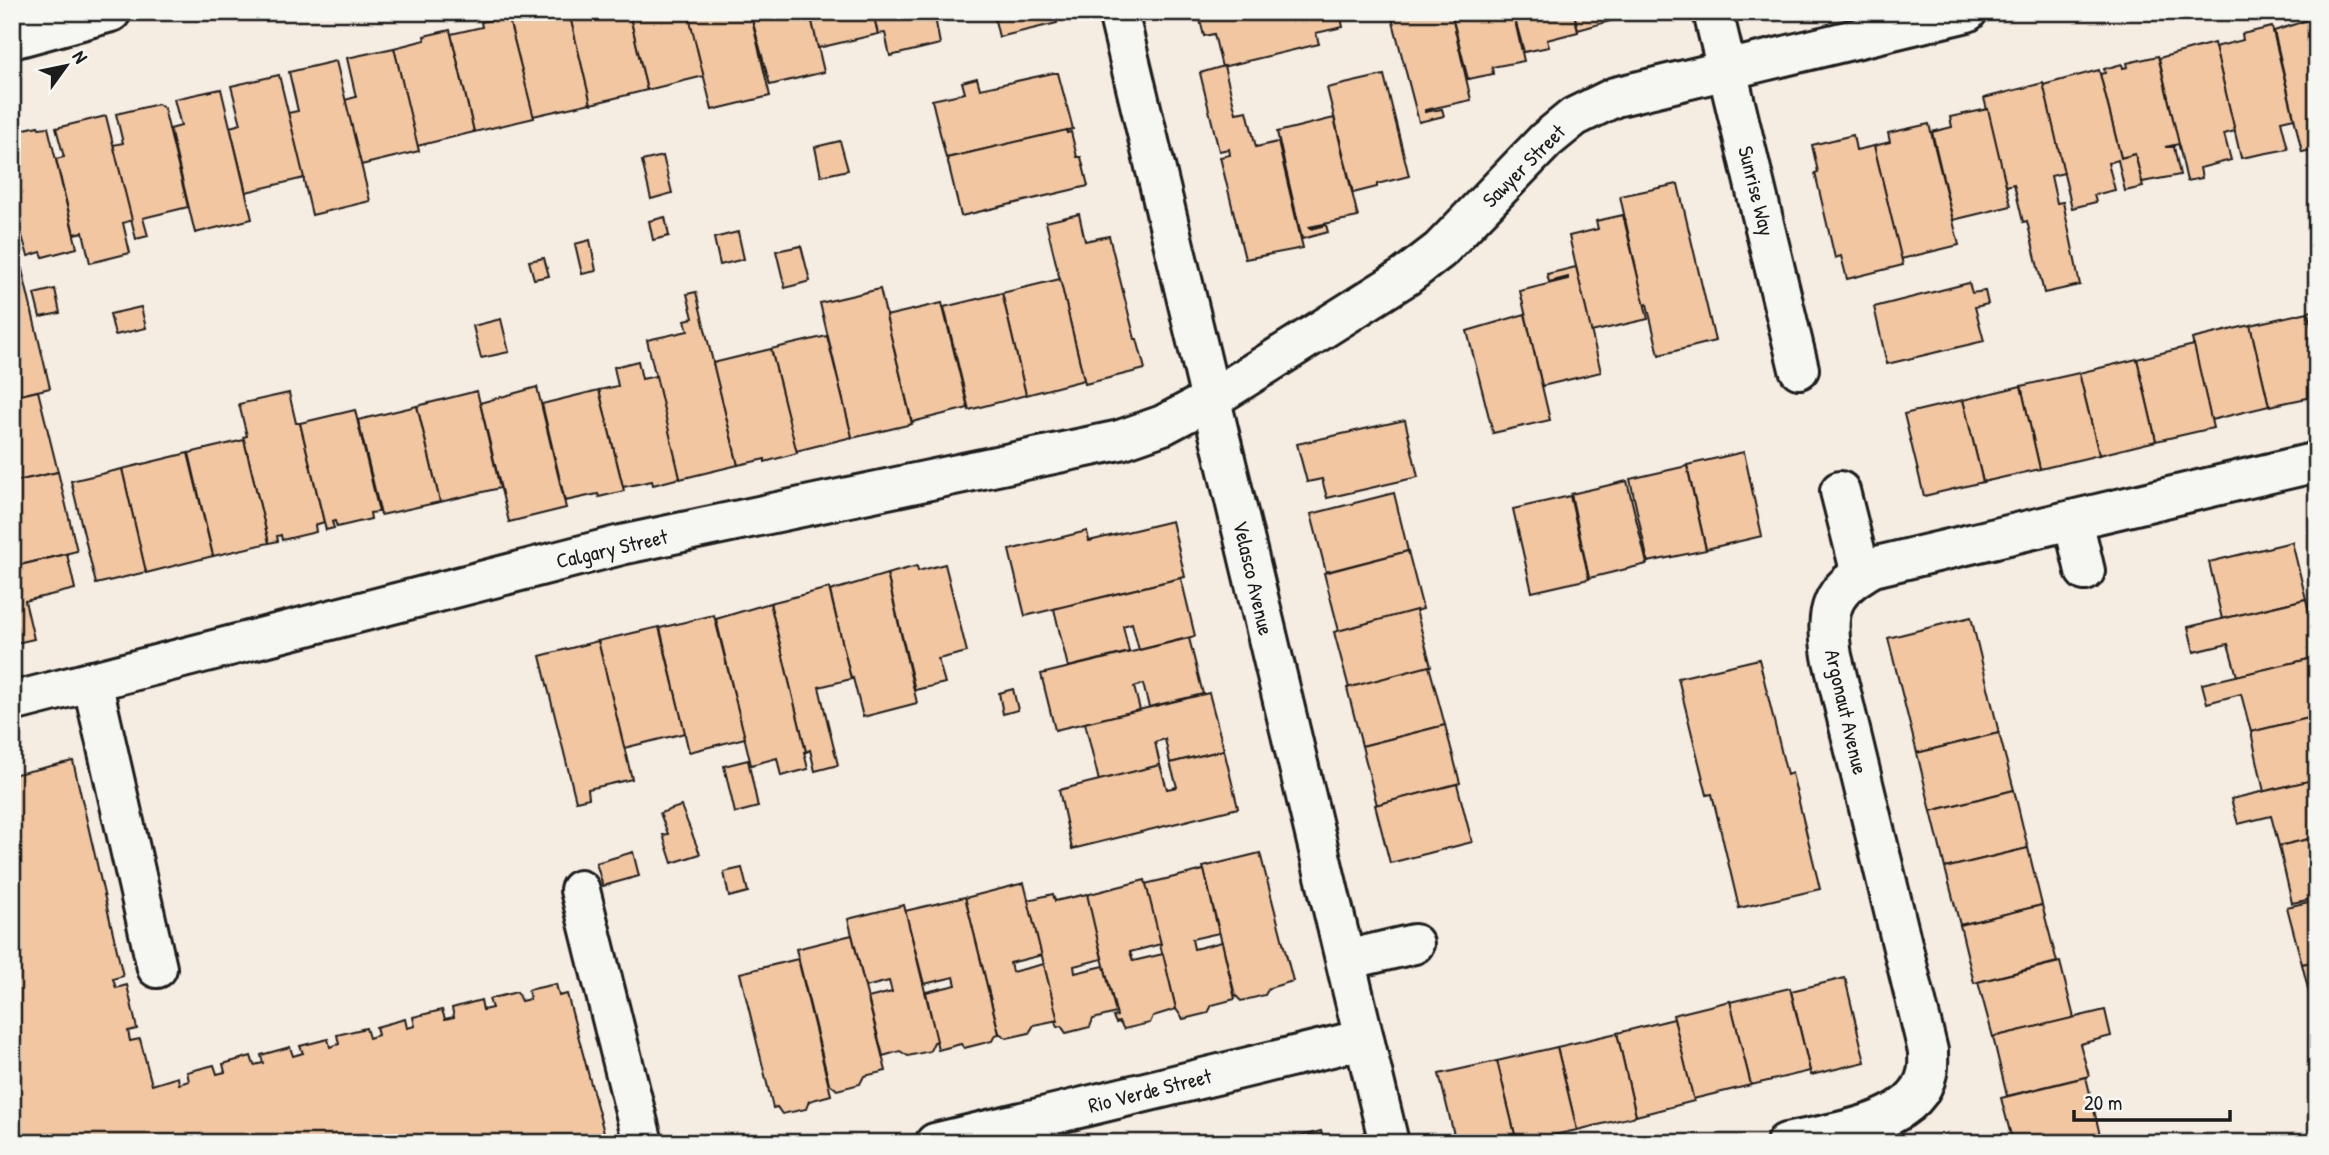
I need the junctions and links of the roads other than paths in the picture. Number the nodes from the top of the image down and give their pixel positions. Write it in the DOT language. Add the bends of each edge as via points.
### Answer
graph roads {
  1 [pos="111,12"];
  2 [pos="1118,12"];
  3 [pos="1713,12"];
  4 [pos="1966,12"];
  5 [pos="12,39"];
  6 [pos="1727,70"];
  7 [pos="1799,369"];
  8 [pos="1210,400"];
  9 [pos="2317,463"];
  10 [pos="1840,491"];
  11 [pos="2073,520"];
  12 [pos="2085,571"];
  13 [pos="1861,574"];
  14 [pos="92,681"];
  15 [pos="12,702"];
  16 [pos="580,890"];
  17 [pos="1414,944"];
  18 [pos="1346,960"];
  19 [pos="157,968"];
  20 [pos="1364,1039"];
  21 [pos="643,1143"];
  22 [pos="935,1143"];
  23 [pos="1389,1143"];
  24 [pos="1786,1143"];
  1 -- 5 [label="street"];
  2 -- 8 [label="street, Velasco Avenue"];
  3 -- 6 [label="street, Sunrise Way"];
  4 -- 6 [label="street, Sawyer Street"];
  6 -- 7 [label="street, Sunrise Way"];
  6 -- 8 [label="street, Sawyer Street" via="1615,97 1574,117 1440,250"];
  8 -- 14 [label="street, Calgary Street" via="1163,425 1120,440 621,545"];
  8 -- 18 [label="street, Velasco Avenue"];
  9 -- 11 [label="street, Argonaut Avenue"];
  10 -- 13 [label="street"];
  11 -- 12 [label="street"];
  11 -- 13 [label="street, Argonaut Avenue" via="1873,567"];
  13 -- 24 [label="street, Argonaut Avenue" via="1850,580 1834,602 1828,626 1928,1051 1927,1074 1903,1110 1881,1120"];
  14 -- 15 [label="street, Calgary Street"];
  14 -- 19 [label="street"];
  16 -- 21 [label="street"];
  17 -- 18 [label="street"];
  18 -- 20 [label="street, Velasco Avenue"];
  20 -- 22 [label="street, Rio Verde Street"];
  20 -- 23 [label="street, Velasco Avenue"];
}
